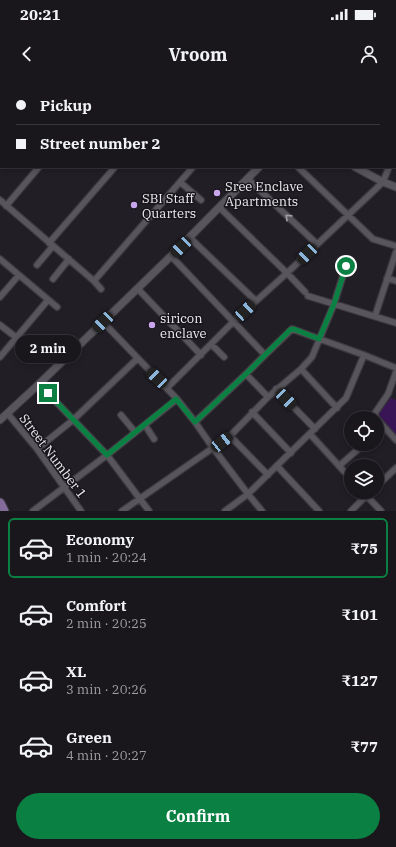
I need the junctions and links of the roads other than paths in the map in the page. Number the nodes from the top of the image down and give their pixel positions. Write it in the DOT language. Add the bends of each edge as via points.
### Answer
graph roads {
  1 [pos="38,168"];
  2 [pos="114,168"];
  3 [pos="192,168"];
  4 [pos="258,168"];
  5 [pos="299,168"];
  6 [pos="357,168"];
  7 [pos="389,168"];
  8 [pos="248,179"];
  9 [pos="180,182"];
  10 [pos="383,182"];
  11 [pos="396,187"];
  12 [pos="0,200"];
  13 [pos="201,200"];
  14 [pos="6,206"];
  15 [pos="220,208"];
  16 [pos="347,215"];
  17 [pos="190,238"];
  18 [pos="317,244"];
  19 [pos="51,245"];
  20 [pos="396,246"];
  21 [pos="396,252"];
  22 [pos="171,256"];
  23 [pos="0,259"];
  24 [pos="68,259"];
  25 [pos="37,265"];
  26 [pos="346,266"];
  27 [pos="287,273"];
  28 [pos="19,275"];
  29 [pos="387,278"];
  30 [pos="53,279"];
  31 [pos="94,281"];
  32 [pos="396,281"];
  33 [pos="101,289"];
  34 [pos="138,289"];
  35 [pos="0,297"];
  36 [pos="48,300"];
  37 [pos="256,301"];
  38 [pos="334,304"];
  39 [pos="57,307"];
  40 [pos="375,316"];
  41 [pos="234,321"];
  42 [pos="103,322"];
  43 [pos="396,323"];
  44 [pos="0,325"];
  45 [pos="16,338"];
  46 [pos="319,339"];
  47 [pos="211,344"];
  48 [pos="201,355"];
  49 [pos="265,355"];
  50 [pos="364,355"];
  51 [pos="0,357"];
  52 [pos="224,357"];
  53 [pos="137,359"];
  54 [pos="301,368"];
  55 [pos="396,368"];
  56 [pos="396,372"];
  57 [pos="246,374"];
  58 [pos="39,384"];
  59 [pos="167,388"];
  60 [pos="276,389"];
  61 [pos="268,397"];
  62 [pos="176,399"];
  63 [pos="337,408"];
  64 [pos="376,411"];
  65 [pos="252,412"];
  66 [pos="8,414"];
  67 [pos="121,415"];
  68 [pos="0,420"];
  69 [pos="73,420"];
  70 [pos="195,422"];
  71 [pos="144,425"];
  72 [pos="384,426"];
  73 [pos="315,429"];
  74 [pos="135,432"];
  75 [pos="310,434"];
  76 [pos="230,436"];
  77 [pos="154,439"];
  78 [pos="396,440"];
  79 [pos="213,448"];
  80 [pos="37,450"];
  81 [pos="356,451"];
  82 [pos="291,453"];
  83 [pos="107,455"];
  84 [pos="277,466"];
  85 [pos="340,466"];
  86 [pos="396,468"];
  87 [pos="344,470"];
  88 [pos="268,475"];
  89 [pos="384,479"];
  90 [pos="64,488"];
  91 [pos="248,494"];
  92 [pos="139,499"];
  93 [pos="362,499"];
  94 [pos="371,499"];
  95 [pos="0,503"];
  96 [pos="4,511"];
  97 [pos="33,511"];
  98 [pos="81,511"];
  99 [pos="122,511"];
  100 [pos="149,511"];
  101 [pos="225,511"];
  102 [pos="262,511"];
  103 [pos="319,511"];
  104 [pos="351,511"];
  105 [pos="380,511"];
  1 -- 14 [label="street"];
  2 -- 19 [label="street"];
  3 -- 9 [label="street"];
  4 -- 8 [label="street"];
  5 -- 16 [label="street"];
  6 -- 10 [label="street"];
  7 -- 10 [label="street"];
  8 -- 15 [label="street"];
  18 -- 8 [label="street, one-way"];
  9 -- 13 [label="street"];
  9 -- 31 [label="street"];
  10 -- 11 [label="street"];
  10 -- 16 [label="street"];
  12 -- 14 [label="street"];
  14 -- 19 [label="street"];
  15 -- 17 [label="street"];
  15 -- 27 [label="street"];
  16 -- 18 [label="street"];
  16 -- 20 [label="street" via="373,239"];
  17 -- 22 [label="street"];
  17 -- 37 [label="street"];
  18 -- 27 [label="street"];
  19 -- 24 [label="street"];
  19 -- 25 [label="street"];
  21 -- 29 [label="street"];
  22 -- 34 [label="street"];
  22 -- 41 [label="street"];
  23 -- 28 [label="street"];
  24 -- 30 [label="street"];
  24 -- 31 [label="street"];
  26 -- 38 [label="street"];
  27 -- 37 [label="street"];
  27 -- 38 [label="street" via="307,294"];
  28 -- 35 [label="street"];
  28 -- 36 [label="street"];
  29 -- 32 [label="street"];
  29 -- 40 [label="street"];
  31 -- 33 [label="street"];
  34 -- 42 [label="street"];
  34 -- 48 [label="street"];
  36 -- 39 [label="street"];
  36 -- 45 [label="street"];
  37 -- 41 [label="street"];
  38 -- 40 [label="street"];
  38 -- 46 [label="street"];
  40 -- 43 [label="street"];
  41 -- 47 [label="street"];
  41 -- 49 [label="street"];
  42 -- 53 [label="street"];
  42 -- 58 [label="street"];
  44 -- 45 [label="street"];
  45 -- 51 [label="street"];
  46 -- 49 [label="street" via="294,329 290,330"];
  46 -- 50 [label="street"];
  46 -- 54 [label="street" via="312,356"];
  47 -- 48 [label="street"];
  47 -- 52 [label="street"];
  48 -- 59 [label="street"];
  49 -- 57 [label="street"];
  50 -- 55 [label="street"];
  50 -- 63 [label="street" via="346,398"];
  53 -- 59 [label="street"];
  53 -- 69 [label="street"];
  54 -- 60 [label="street"];
  54 -- 63 [label="street"];
  56 -- 64 [label="street" via="388,394"];
  57 -- 61 [label="street"];
  57 -- 70 [label="street"];
  58 -- 66 [label="street"];
  58 -- 69 [label="street"];
  59 -- 62 [label="street"];
  60 -- 61 [label="street"];
  60 -- 73 [label="street"];
  61 -- 65 [label="street"];
  62 -- 70 [label="street"];
  62 -- 71 [label="street"];
  63 -- 73 [label="street"];
  65 -- 76 [label="street"];
  65 -- 82 [label="street"];
  66 -- 68 [label="street"];
  66 -- 80 [label="street, Street Number 1"];
  67 -- 74 [label="street"];
  69 -- 80 [label="street"];
  69 -- 83 [label="street"];
  70 -- 79 [label="street"];
  71 -- 74 [label="street"];
  71 -- 77 [label="street"];
  72 -- 78 [label="street"];
  73 -- 75 [label="street"];
  74 -- 83 [label="street"];
  75 -- 82 [label="street"];
  75 -- 85 [label="street"];
  76 -- 79 [label="street"];
  76 -- 88 [label="street"];
  79 -- 91 [label="street"];
  79 -- 92 [label="street"];
  80 -- 90 [label="street, Street Number 1"];
  81 -- 85 [label="street"];
  82 -- 84 [label="street"];
  83 -- 90 [label="street"];
  83 -- 92 [label="street"];
  84 -- 88 [label="street"];
  84 -- 103 [label="street"];
  85 -- 87 [label="street"];
  86 -- 89 [label="street"];
  88 -- 91 [label="street"];
  90 -- 97 [label="street"];
  90 -- 98 [label="street, Street Number 1"];
  91 -- 101 [label="street"];
  91 -- 102 [label="street"];
  92 -- 99 [label="street"];
  92 -- 100 [label="street"];
  93 -- 104 [label="street"];
  94 -- 105 [label="street"];
  95 -- 96 [label="main road"];
}
